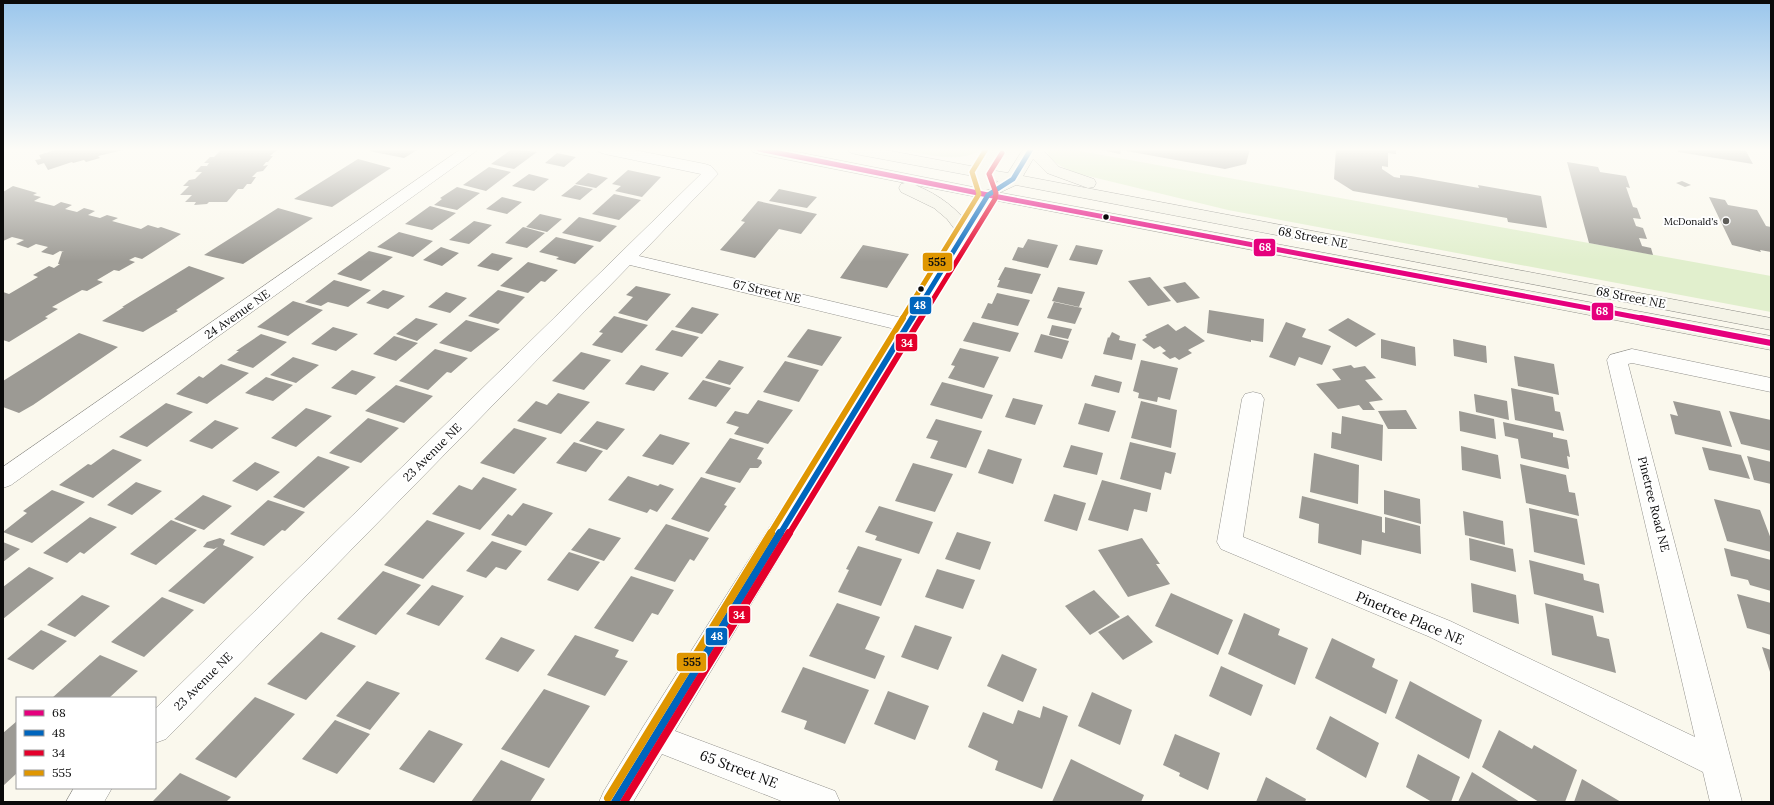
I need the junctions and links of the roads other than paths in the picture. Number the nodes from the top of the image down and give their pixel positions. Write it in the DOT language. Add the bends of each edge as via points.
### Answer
graph roads {
  1 [pos="418,187"];
  2 [pos="697,187"];
  3 [pos="901,187"];
  4 [pos="946,187"];
  5 [pos="985,187"];
  6 [pos="1001,187"];
  7 [pos="1053,187"];
  8 [pos="1100,187"];
  9 [pos="988,195"];
  10 [pos="1175,210"];
  11 [pos="965,231"];
  12 [pos="626,258"];
  13 [pos="1771,324"];
  14 [pos="907,326"];
  15 [pos="1771,343"];
  16 [pos="1771,385"];
  17 [pos="1253,399"];
  18 [pos="3,479"];
  19 [pos="156,728"];
  20 [pos="654,737"];
  21 [pos="1718,764"];
  22 [pos="95,789"];
  23 [pos="82,802"];
  24 [pos="615,802"];
  25 [pos="824,802"];
  26 [pos="1726,802"];
  1 -- 18 [label="street, 24 Avenue NE"];
  2 -- 12 [label="street, 23 Avenue NE"];
  3 -- 11 [label="main road" via="940,202 957,218"];
  4 -- 9 [label="main road, 68 Street NE"];
  5 -- 9 [label="main road"];
  6 -- 9 [label="main road"];
  7 -- 10 [label="main road, 68 Street NE"];
  8 -- 10 [label="main road"];
  9 -- 11 [label="street"];
  9 -- 15 [label="main road, 68 Street NE"];
  10 -- 13 [label="main road, 68 Street NE"];
  11 -- 14 [label="street"];
  12 -- 14 [label="street, 67 Street NE"];
  12 -- 19 [label="street, 23 Avenue NE"];
  14 -- 20 [label="street"];
  16 -- 21 [label="street, Pinetree Road NE" via="1632,356 1617,360"];
  17 -- 21 [label="street, Pinetree Place NE" via="1230,542 1440,629"];
  20 -- 24 [label="street"];
  20 -- 25 [label="street, 65 Street NE"];
  21 -- 26 [label="street, Pinetree Road NE"];
  22 -- 23 [label="street"];
}
